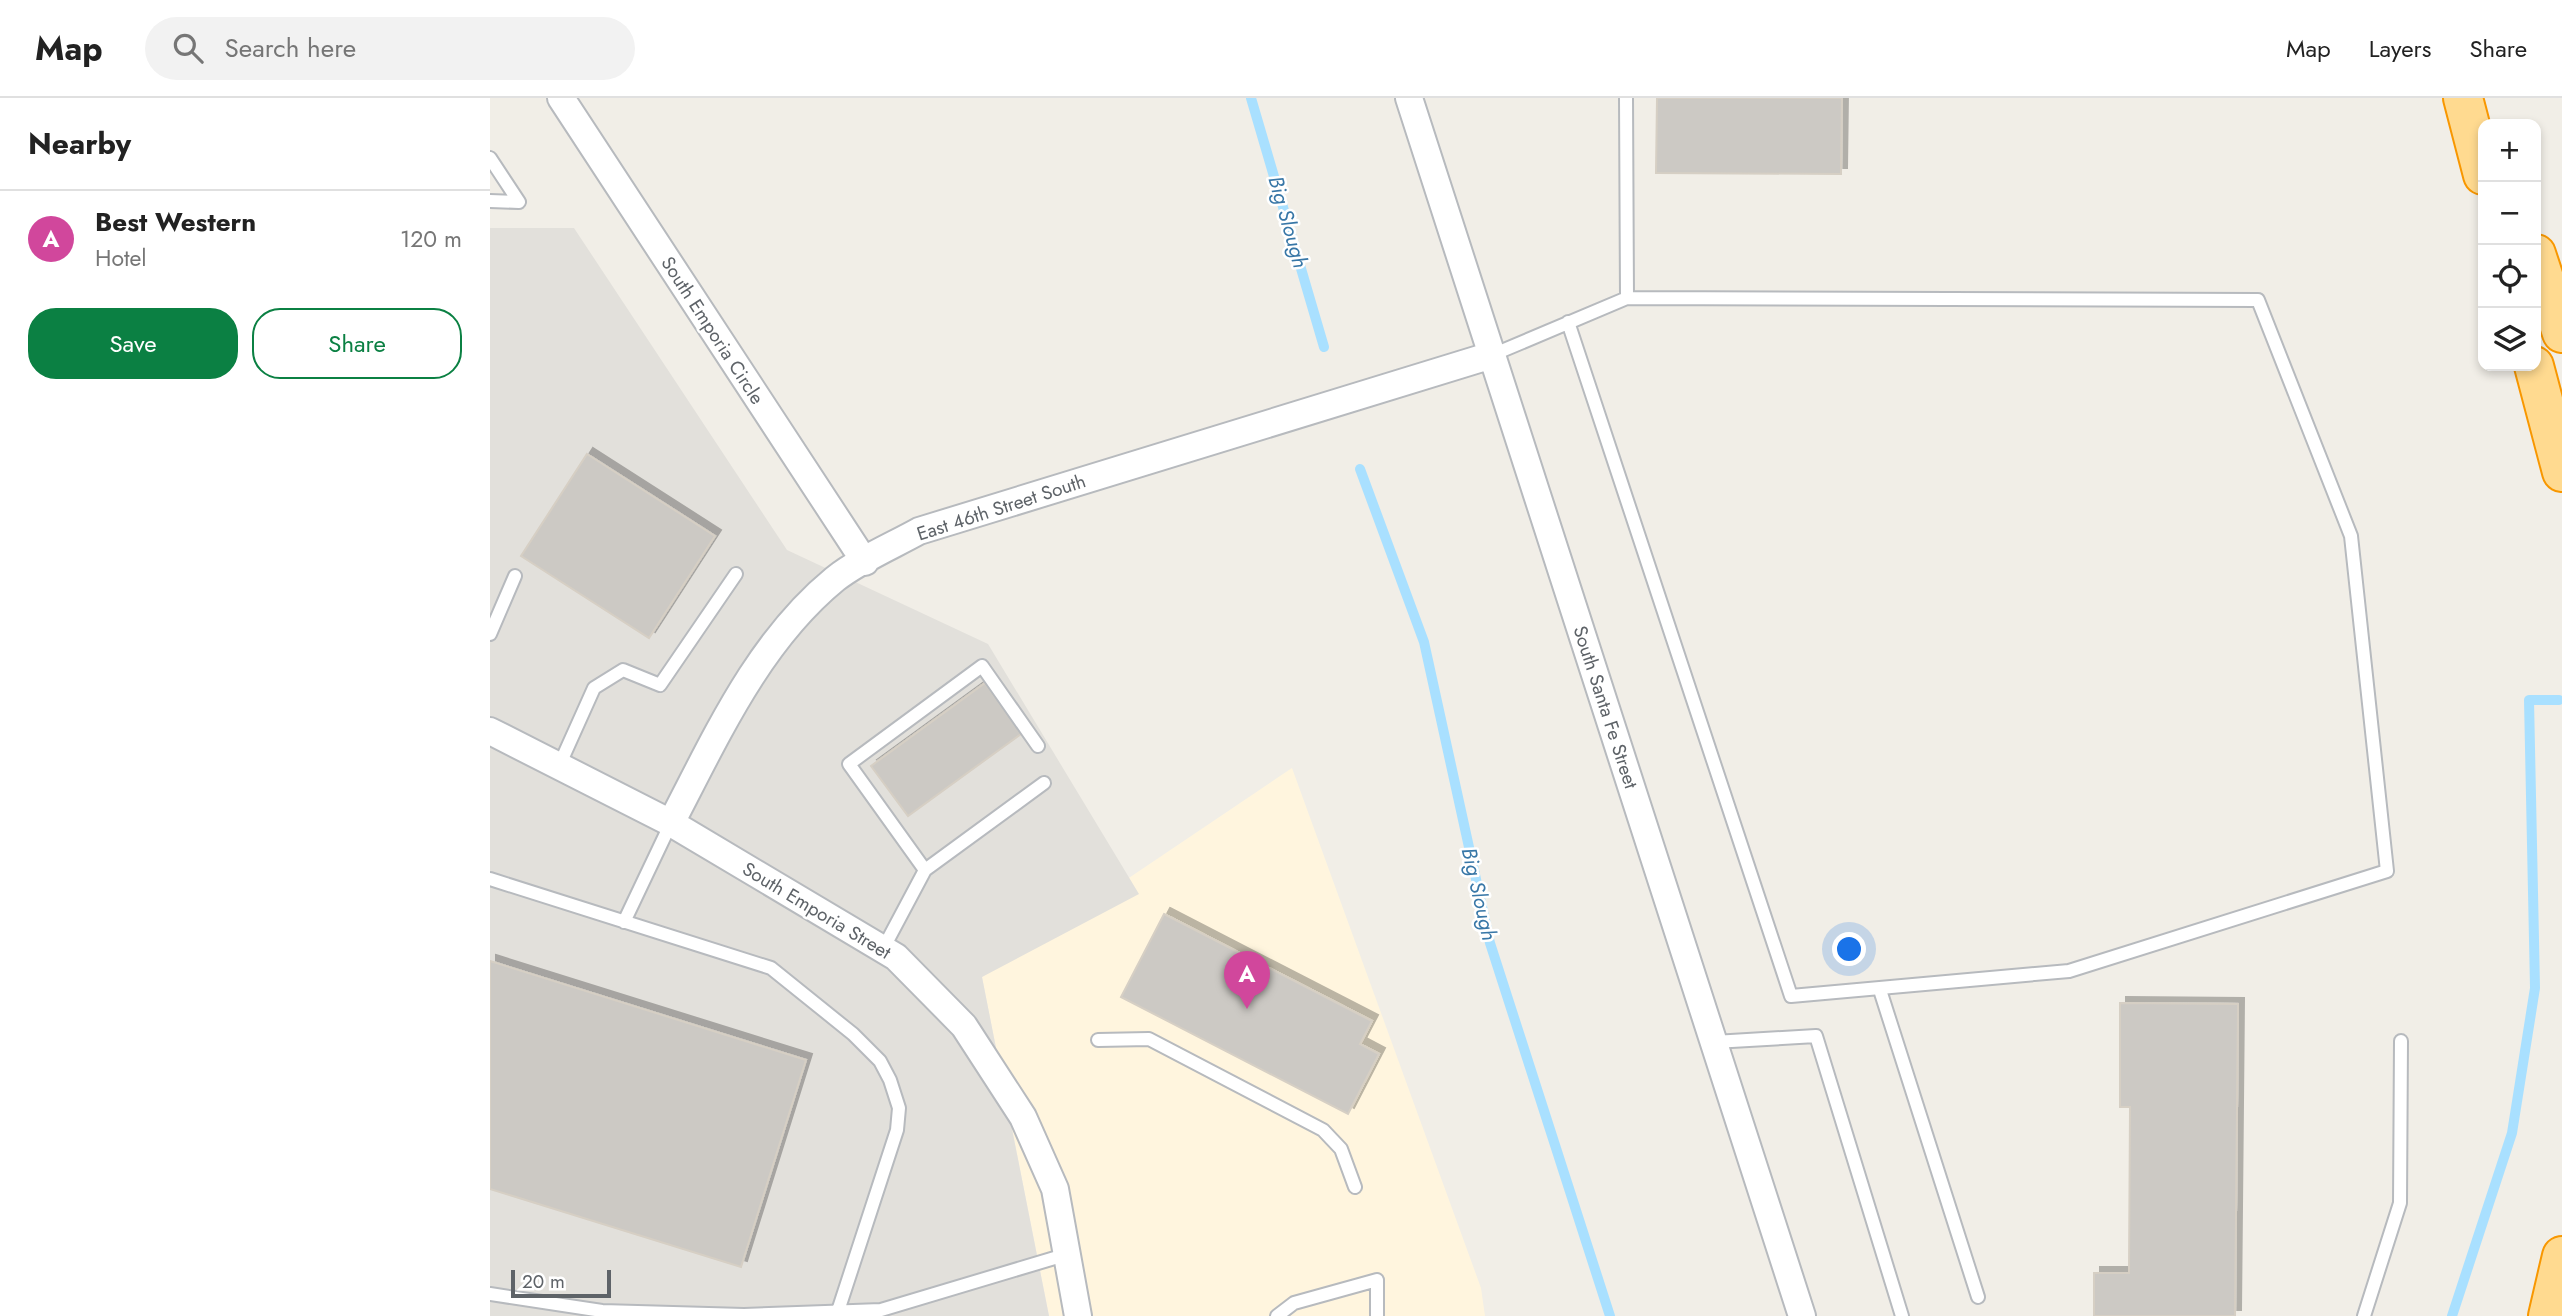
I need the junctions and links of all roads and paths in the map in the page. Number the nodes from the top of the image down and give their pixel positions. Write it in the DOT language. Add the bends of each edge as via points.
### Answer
graph roads {
  1 [pos="561,98"];
  2 [pos="1409,98"];
  3 [pos="1626,98"];
  4 [pos="2463,98"];
  5 [pos="2484,98"];
  6 [pos="2491,119"];
  7 [pos="2478,156"];
  8 [pos="490,158"];
  9 [pos="490,201"];
  10 [pos="2541,269"];
  11 [pos="1627,298"];
  12 [pos="1568,322"];
  13 [pos="2562,333"];
  14 [pos="1492,355"];
  15 [pos="2535,371"];
  16 [pos="2562,472"];
  17 [pos="865,562"];
  18 [pos="736,574"];
  19 [pos="515,576"];
  20 [pos="490,634"];
  21 [pos="490,731"];
  22 [pos="1038,746"];
  23 [pos="559,766"];
  24 [pos="1044,783"];
  25 [pos="671,823"];
  26 [pos="925,870"];
  27 [pos="490,879"];
  28 [pos="624,922"];
  29 [pos="883,949"];
  30 [pos="1880,990"];
  31 [pos="1098,1040"];
  32 [pos="2401,1041"];
  33 [pos="1714,1042"];
  34 [pos="1355,1187"];
  35 [pos="1068,1254"];
  36 [pos="2562,1256"];
  37 [pos="490,1294"];
  38 [pos="1978,1297"];
  39 [pos="838,1311"];
  40 [pos="1078,1316"];
  41 [pos="1277,1316"];
  42 [pos="1377,1316"];
  43 [pos="1802,1316"];
  44 [pos="1902,1316"];
  45 [pos="2364,1316"];
  46 [pos="2548,1316"];
  1 -- 17 [label="street, South Emporia Circle"];
  2 -- 14 [label="street, South Santa Fe Street"];
  3 -- 11 [label="lane"];
  4 -- 7 [label="highway"];
  5 -- 6 [label="highway"];
  8 -- 9 [label="lane" via="519,202"];
  10 -- 13 [label="highway"];
  11 -- 12 [label="lane"];
  11 -- 30 [label="lane" via="2258,300 2351,536 2387,871 2069,971"];
  12 -- 14 [label="lane"];
  12 -- 30 [label="lane" via="1791,996"];
  14 -- 17 [label="street, East 46th Street South" via="919,531"];
  14 -- 33 [label="street, South Santa Fe Street"];
  15 -- 16 [label="highway"];
  17 -- 25 [label="street, East 46th Street South" via="836,579 775,640 727,716"];
  18 -- 23 [label="lane" via="660,685 623,670 594,688"];
  19 -- 20 [label="lane"];
  21 -- 23 [label="street"];
  22 -- 26 [label="lane" via="982,666 849,764"];
  23 -- 25 [label="street"];
  24 -- 26 [label="lane"];
  25 -- 28 [label="lane"];
  25 -- 29 [label="street, South Emporia Street"];
  26 -- 29 [label="lane"];
  27 -- 28 [label="lane"];
  28 -- 39 [label="lane" via="771,968 880,1061 899,1108 897,1130"];
  29 -- 35 [label="street, South Emporia Street" via="964,1026 1023,1117 1055,1189"];
  30 -- 38 [label="lane"];
  31 -- 34 [label="lane" via="1149,1039 1323,1130 1341,1149"];
  32 -- 45 [label="lane" via="2400,1203"];
  33 -- 43 [label="street, South Santa Fe Street"];
  33 -- 44 [label="lane" via="1816,1036"];
  35 -- 39 [label="lane" via="881,1310"];
  35 -- 40 [label="street, South Emporia Street"];
  36 -- 46 [label="highway"];
  37 -- 39 [label="lane" via="602,1311 744,1315"];
  41 -- 42 [label="lane" via="1294,1303 1377,1280"];
}
